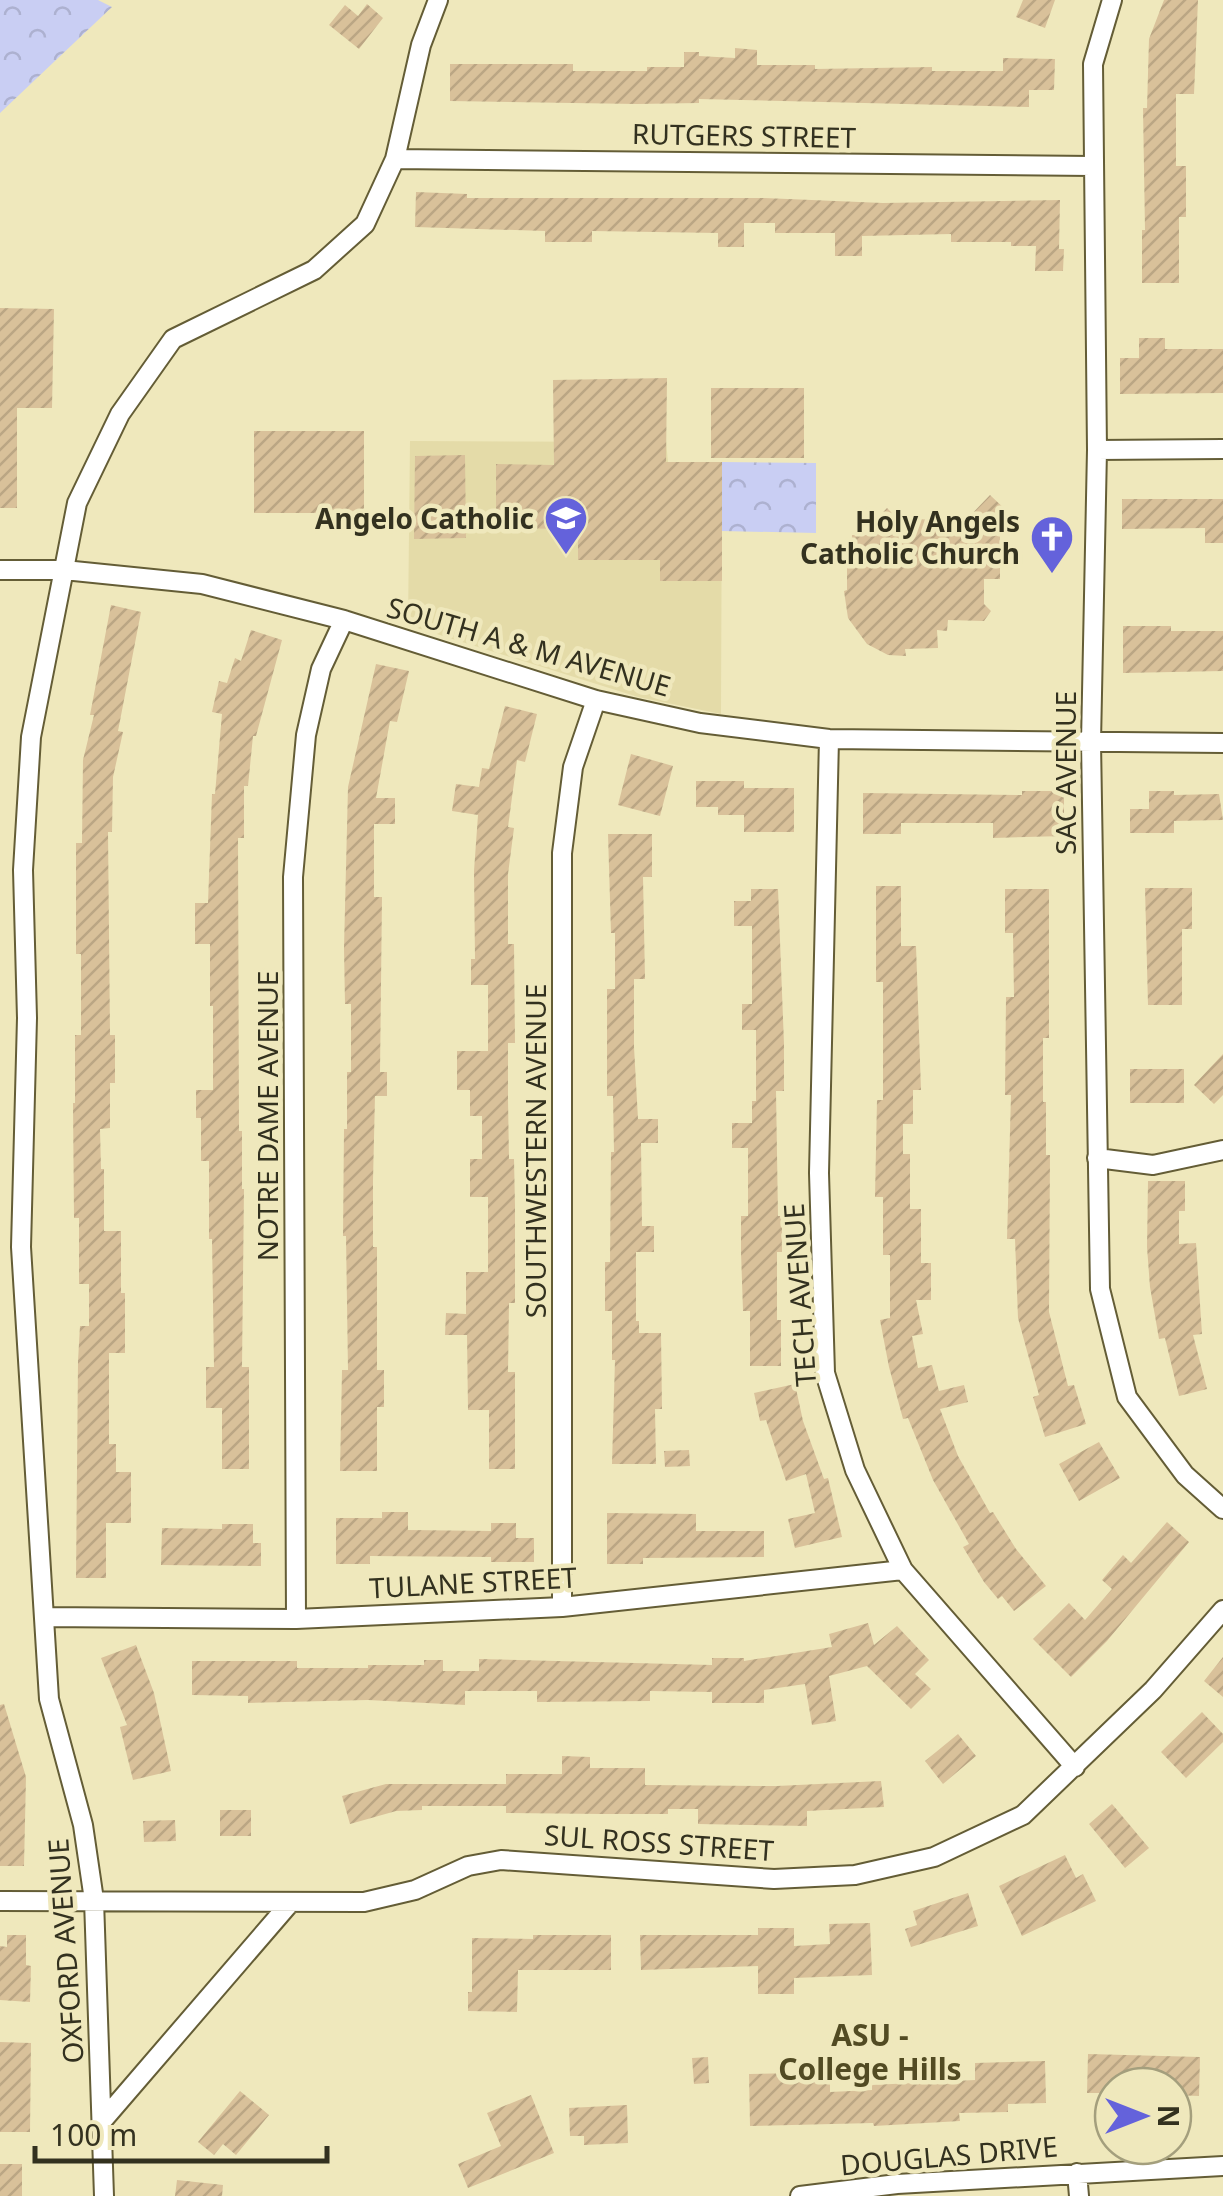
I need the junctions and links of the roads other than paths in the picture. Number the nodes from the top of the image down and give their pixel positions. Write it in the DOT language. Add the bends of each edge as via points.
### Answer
graph roads {
  1 [pos="438,0"];
  2 [pos="1112,0"];
  3 [pos="395,160"];
  4 [pos="1092,166"];
  5 [pos="1223,449"];
  6 [pos="1097,450"];
  7 [pos="0,570"];
  8 [pos="64,570"];
  9 [pos="344,620"];
  10 [pos="596,700"];
  11 [pos="829,740"];
  12 [pos="1091,742"];
  13 [pos="1223,743"];
  14 [pos="1223,1150"];
  15 [pos="1096,1158"];
  16 [pos="1223,1510"];
  17 [pos="903,1570"];
  18 [pos="562,1606"];
  19 [pos="1223,1610"];
  20 [pos="44,1618"];
  21 [pos="296,1618"];
  22 [pos="1076,1767"];
  23 [pos="94,1900"];
  24 [pos="0,1901"];
  25 [pos="290,1902"];
  26 [pos="104,2119"];
  27 [pos="1223,2166"];
  28 [pos="1077,2173"];
  29 [pos="104,2196"];
  30 [pos="800,2196"];
  31 [pos="1078,2196"];
  1 -- 3 [label="street, OXFORD AVENUE"];
  2 -- 4 [label="street, SAC AVENUE" via="1093,64"];
  3 -- 4 [label="street, RUTGERS STREET"];
  3 -- 8 [label="street, OXFORD AVENUE" via="365,224 314,270 173,340 120,414 77,503"];
  4 -- 6 [label="street, SAC AVENUE"];
  5 -- 6 [label="street"];
  6 -- 12 [label="street, SAC AVENUE"];
  7 -- 8 [label="street, SOUTH A & M AVENUE"];
  8 -- 9 [label="street, SOUTH A & M AVENUE" via="202,584"];
  8 -- 20 [label="street, OXFORD AVENUE" via="31,737 23,870 27,1018 20,1247"];
  9 -- 10 [label="street, SOUTH A & M AVENUE"];
  9 -- 21 [label="street, NOTRE DAME AVENUE" via="321,669 306,735 293,876"];
  10 -- 11 [label="street, SOUTH A & M AVENUE" via="700,723"];
  10 -- 18 [label="street, SOUTHWESTERN AVENUE" via="573,767 562,853"];
  11 -- 12 [label="street, SOUTH A & M AVENUE"];
  11 -- 17 [label="street, TECH AVENUE" via="819,1174 825,1373 855,1470"];
  12 -- 13 [label="street, SOUTH A & M AVENUE"];
  12 -- 15 [label="street, SAC AVENUE"];
  14 -- 15 [label="street" via="1154,1165"];
  15 -- 16 [label="street, SAC AVENUE" via="1100,1289 1127,1397 1185,1475"];
  17 -- 18 [label="street, TULANE STREET"];
  17 -- 22 [label="street, TECH AVENUE"];
  18 -- 21 [label="street, TULANE STREET"];
  19 -- 22 [label="street, SUL ROSS STREET"];
  20 -- 21 [label="street, TULANE STREET"];
  20 -- 23 [label="street, OXFORD AVENUE" via="49,1699 83,1825"];
  22 -- 25 [label="street, SUL ROSS STREET" via="1024,1815 934,1858 855,1875 774,1879 501,1860 364,1902"];
  23 -- 24 [label="street, SUL ROSS STREET"];
  23 -- 25 [label="street, SUL ROSS STREET"];
  23 -- 26 [label="street, OXFORD AVENUE"];
  25 -- 26 [label="street"];
  26 -- 29 [label="street, OXFORD AVENUE"];
  27 -- 28 [label="street, DOUGLAS DRIVE"];
  28 -- 30 [label="street, DOUGLAS DRIVE"];
  28 -- 31 [label="street"];
}
